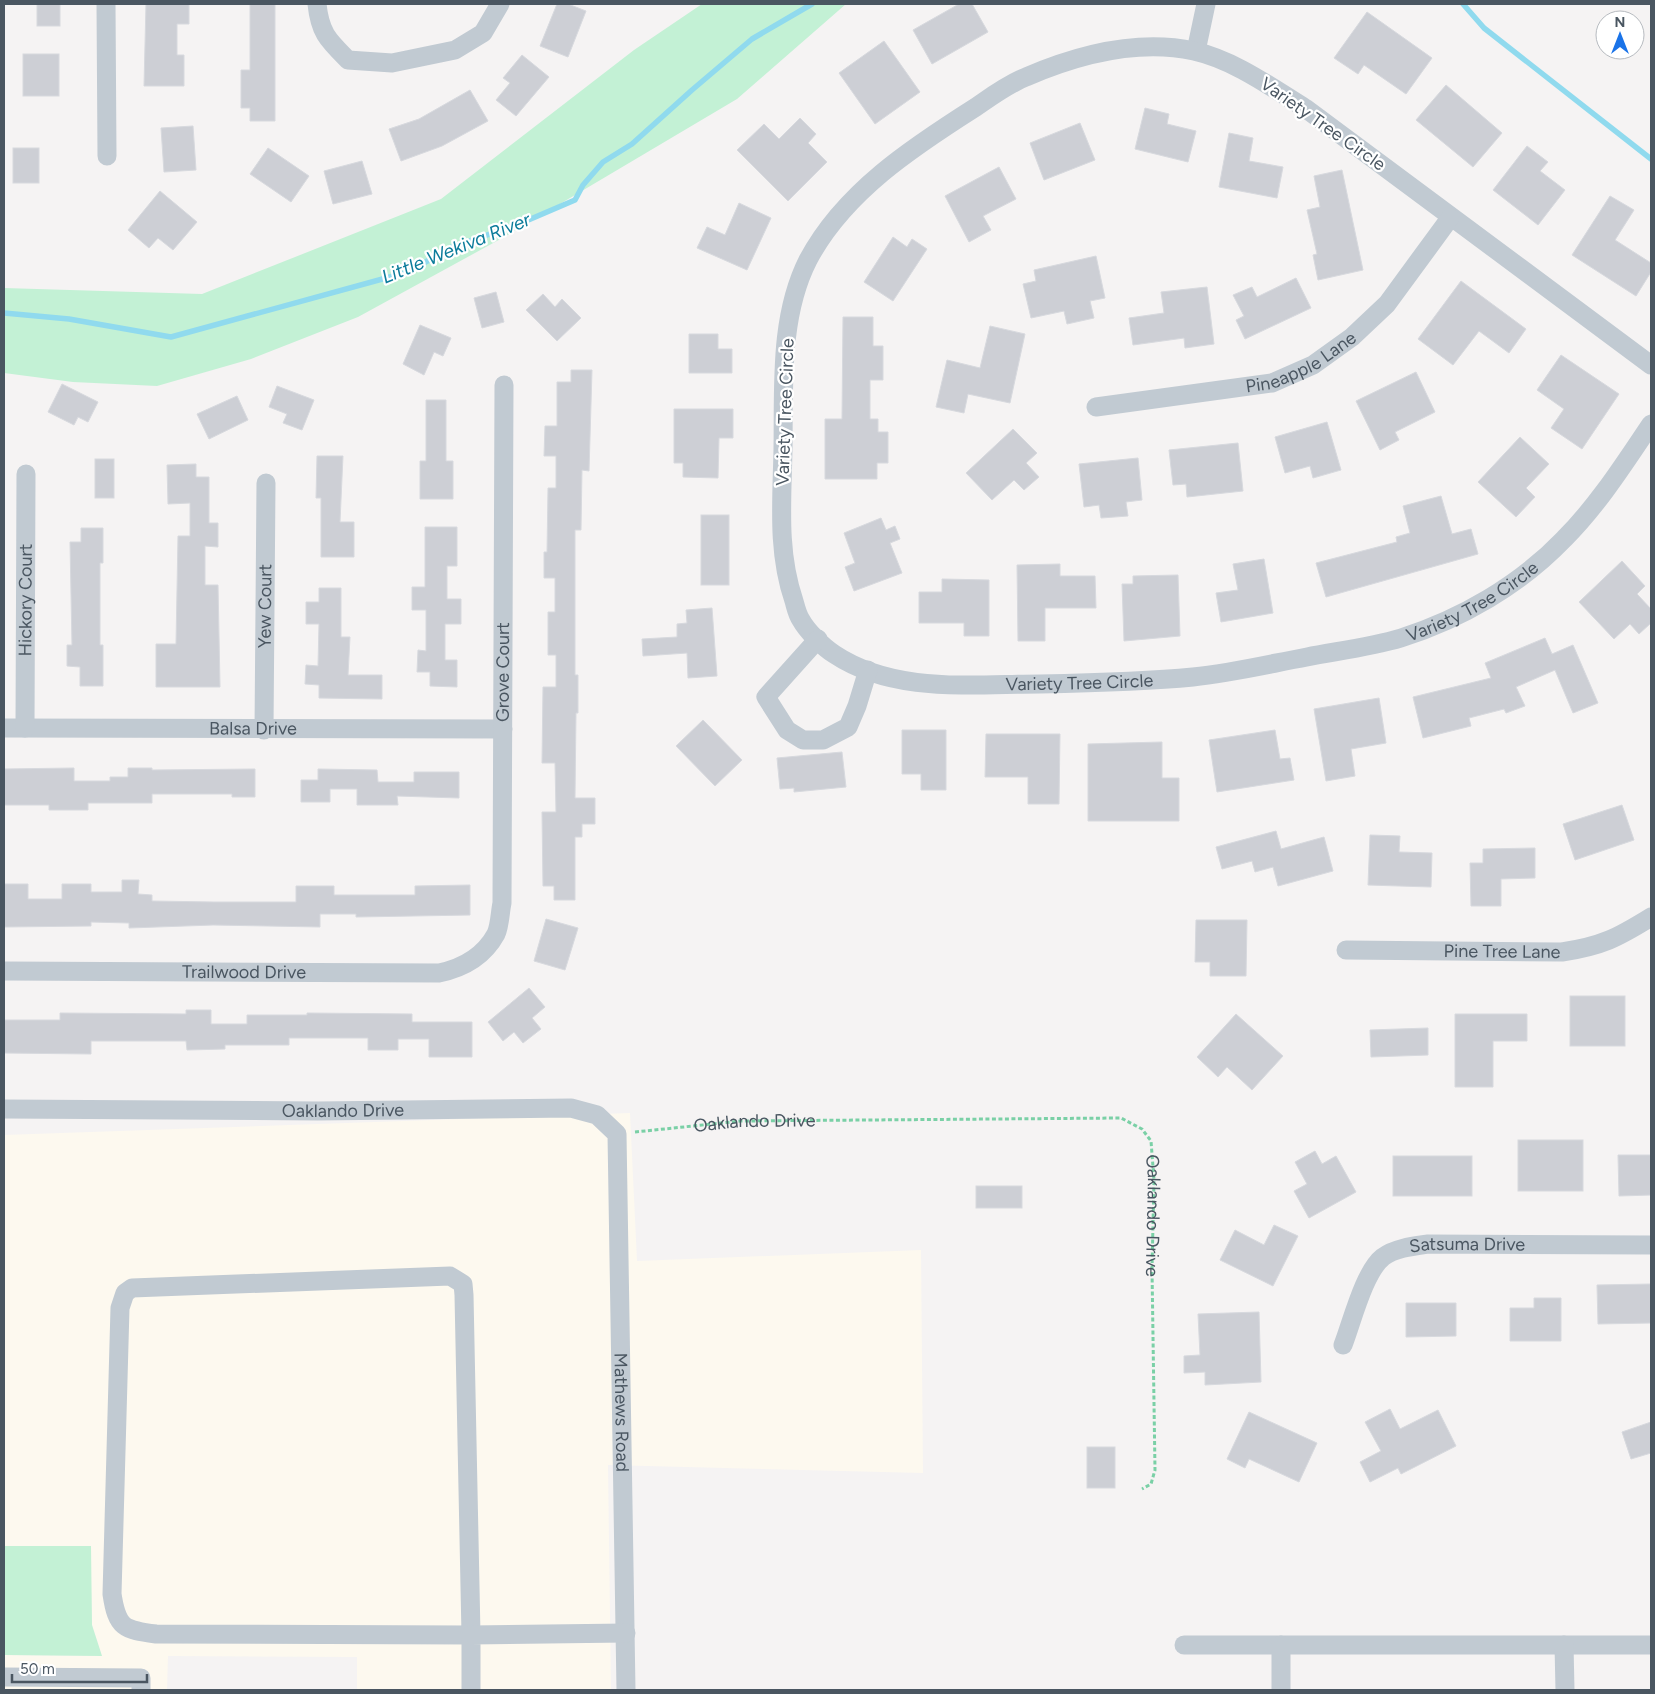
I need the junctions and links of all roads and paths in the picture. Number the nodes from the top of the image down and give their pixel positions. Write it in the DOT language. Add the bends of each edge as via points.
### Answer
graph roads {
  1 [pos="106,4"];
  2 [pos="317,4"];
  3 [pos="500,4"];
  4 [pos="1206,4"];
  5 [pos="1196,52"];
  6 [pos="107,156"];
  7 [pos="1450,218"];
  8 [pos="1651,365"];
  9 [pos="504,385"];
  10 [pos="1096,407"];
  11 [pos="1651,424"];
  12 [pos="26,474"];
  13 [pos="266,482"];
  14 [pos="818,639"];
  15 [pos="868,670"];
  16 [pos="4,728"];
  17 [pos="25,728"];
  18 [pos="503,729"];
  19 [pos="264,730"];
  20 [pos="1651,917"];
  21 [pos="1346,950"];
  22 [pos="480,954"];
  23 [pos="4,971"];
  24 [pos="4,1109"];
  25 [pos="617,1134"];
  26 [pos="1651,1246"];
  27 [pos="1343,1345"];
  28 [pos="1142,1489"];
  29 [pos="626,1633"];
  30 [pos="470,1635"];
  31 [pos="1184,1645"];
  32 [pos="1281,1645"];
  33 [pos="1564,1645"];
  34 [pos="1651,1645"];
  35 [pos="4,1677"];
  36 [pos="141,1690"];
  37 [pos="471,1690"];
  38 [pos="626,1690"];
  39 [pos="1281,1690"];
  40 [pos="1565,1690"];
  1 -- 6 [label="street"];
  2 -- 3 [label="street" via="326,39 348,60 392,63 455,50 483,33"];
  4 -- 5 [label="street"];
  5 -- 7 [label="street, Variety Tree Circle" via="1252,74 1305,108"];
  5 -- 14 [label="street, Variety Tree Circle" via="1153,47 1110,50 1063,62 1020,79 927,138 877,178 824,233 806,265 791,310 786,348 781,537 788,582 801,621"];
  7 -- 8 [label="street, Variety Tree Circle"];
  7 -- 10 [label="street, Pineapple Lane" via="1387,304 1352,337 1313,365 1272,383"];
  9 -- 18 [label="street, Grove Court"];
  11 -- 15 [label="street, Variety Tree Circle" via="1601,496 1564,540 1533,568 1492,596 1444,622 1398,639 1216,675 1141,682 934,685"];
  12 -- 17 [label="street, Hickory Court"];
  13 -- 19 [label="street, Yew Court"];
  14 -- 15 [label="street, Variety Tree Circle" via="832,653"];
  14 -- 15 [label="street" via="766,697 786,730 803,740 823,740 848,726"];
  16 -- 17 [label="street, Balsa Drive"];
  17 -- 19 [label="street, Balsa Drive"];
  18 -- 19 [label="street, Balsa Drive"];
  18 -- 22 [label="street, Grove Court" via="502,902 497,932"];
  20 -- 21 [label="street, Pine Tree Lane" via="1594,947 1562,952"];
  22 -- 23 [label="street, Trailwood Drive" via="456,969 439,973"];
  24 -- 25 [label="street, Oaklando Drive" via="318,1111 570,1108 597,1115"];
  25 -- 28 [label="path, Oaklando Drive" via="750,1121 1121,1118 1142,1129 1151,1142 1154,1180 1152,1269 1156,1470 1151,1484"];
  25 -- 29 [label="street, Mathews Road"];
  26 -- 27 [label="street, Satsuma Drive" via="1428,1244 1403,1248 1383,1257 1370,1273"];
  29 -- 30 [label="street"];
  29 -- 38 [label="street, Mathews Road"];
  30 -- 30 [label="street" via="463,1284 450,1276 132,1288 125,1293 120,1308 112,1594 115,1613 122,1624 132,1631 156,1634"];
  30 -- 37 [label="street"];
  31 -- 32 [label="street"];
  32 -- 33 [label="street"];
  32 -- 39 [label="street"];
  33 -- 34 [label="street"];
  33 -- 40 [label="street"];
  35 -- 36 [label="street" via="141,1678"];
}
